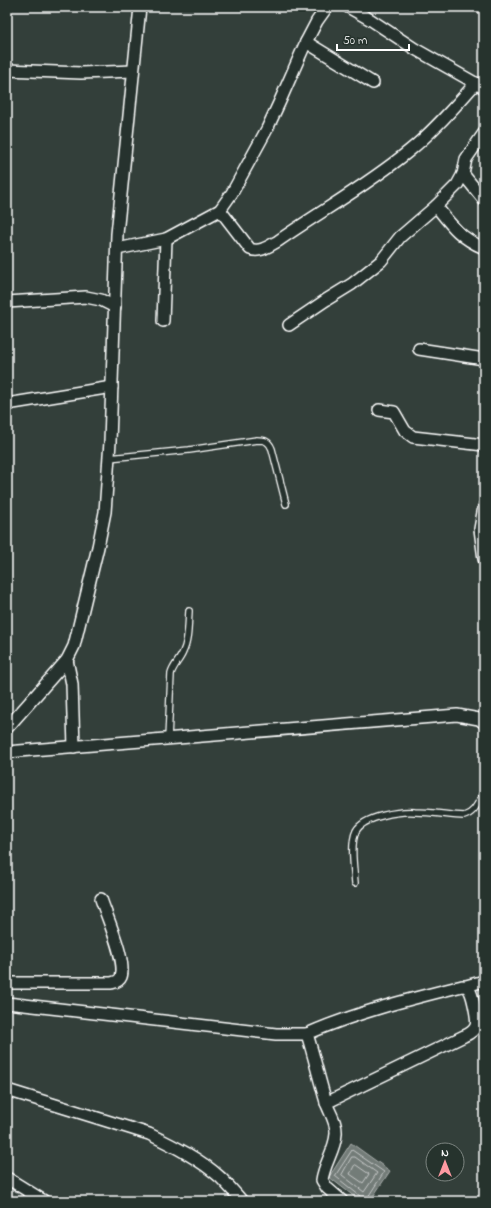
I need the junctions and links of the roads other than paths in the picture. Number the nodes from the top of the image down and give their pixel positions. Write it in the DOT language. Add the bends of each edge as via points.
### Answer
graph roads {
  1 [pos="140,7"];
  2 [pos="327,7"];
  3 [pos="348,7"];
  4 [pos="306,42"];
  5 [pos="7,70"];
  6 [pos="132,71"];
  7 [pos="373,84"];
  8 [pos="480,86"];
  9 [pos="484,133"];
  10 [pos="462,174"];
  11 [pos="484,200"];
  12 [pos="436,206"];
  13 [pos="220,210"];
  14 [pos="166,238"];
  15 [pos="484,248"];
  16 [pos="117,249"];
  17 [pos="7,302"];
  18 [pos="115,307"];
  19 [pos="162,321"];
  20 [pos="289,325"];
  21 [pos="419,349"];
  22 [pos="484,359"];
  23 [pos="112,387"];
  24 [pos="7,404"];
  25 [pos="379,410"];
  26 [pos="484,445"];
  27 [pos="109,458"];
  28 [pos="286,504"];
  29 [pos="484,507"];
  30 [pos="484,560"];
  31 [pos="189,612"];
  32 [pos="67,660"];
  33 [pos="484,722"];
  34 [pos="7,728"];
  35 [pos="168,739"];
  36 [pos="74,747"];
  37 [pos="7,752"];
  38 [pos="484,793"];
  39 [pos="355,883"];
  40 [pos="101,899"];
  41 [pos="484,981"];
  42 [pos="7,983"];
  43 [pos="466,986"];
  44 [pos="7,1003"];
  45 [pos="308,1034"];
  46 [pos="7,1090"];
  47 [pos="326,1103"];
  48 [pos="7,1178"];
  49 [pos="44,1201"];
  50 [pos="242,1201"];
  51 [pos="342,1201"];
  1 -- 6 [label="street"];
  2 -- 4 [label="street"];
  3 -- 8 [label="street"];
  4 -- 7 [label="street"];
  4 -- 13 [label="street" via="267,129"];
  5 -- 6 [label="street" via="81,73"];
  6 -- 16 [label="street"];
  8 -- 13 [label="street" via="411,150 377,176 263,249 250,249"];
  9 -- 10 [label="street" via="466,159"];
  10 -- 11 [label="street"];
  10 -- 12 [label="street" via="457,185"];
  12 -- 15 [label="street" via="457,232"];
  12 -- 20 [label="street" via="400,237 369,271"];
  13 -- 14 [label="street"];
  14 -- 16 [label="street"];
  14 -- 19 [label="street"];
  16 -- 18 [label="street"];
  17 -- 18 [label="street" via="86,297 101,300"];
  18 -- 23 [label="street"];
  21 -- 22 [label="street"];
  23 -- 24 [label="street"];
  23 -- 27 [label="street"];
  25 -- 26 [label="street" via="394,412 405,431 413,437"];
  27 -- 28 [label="lane" via="265,440 272,449"];
  27 -- 32 [label="street" via="105,512 98,547 74,646"];
  29 -- 30 [label="street" via="480,530"];
  31 -- 35 [label="lane" via="183,653 171,674"];
  32 -- 34 [label="street"];
  32 -- 36 [label="street" via="72,690"];
  33 -- 35 [label="street" via="457,715"];
  35 -- 36 [label="street"];
  36 -- 37 [label="street"];
  38 -- 39 [label="lane" via="473,811 464,816 397,813 374,818 364,824 354,837"];
  40 -- 42 [label="street" via="122,960 121,978 117,982"];
  41 -- 43 [label="street"];
  43 -- 45 [label="street" via="362,1013"];
  43 -- 47 [label="street" via="470,990 476,1019 476,1026 472,1031"];
  44 -- 45 [label="street" via="276,1034"];
  45 -- 47 [label="street"];
  46 -- 50 [label="street" via="149,1134 202,1164"];
  47 -- 51 [label="street" via="336,1133 322,1180"];
  48 -- 49 [label="street"];
}
